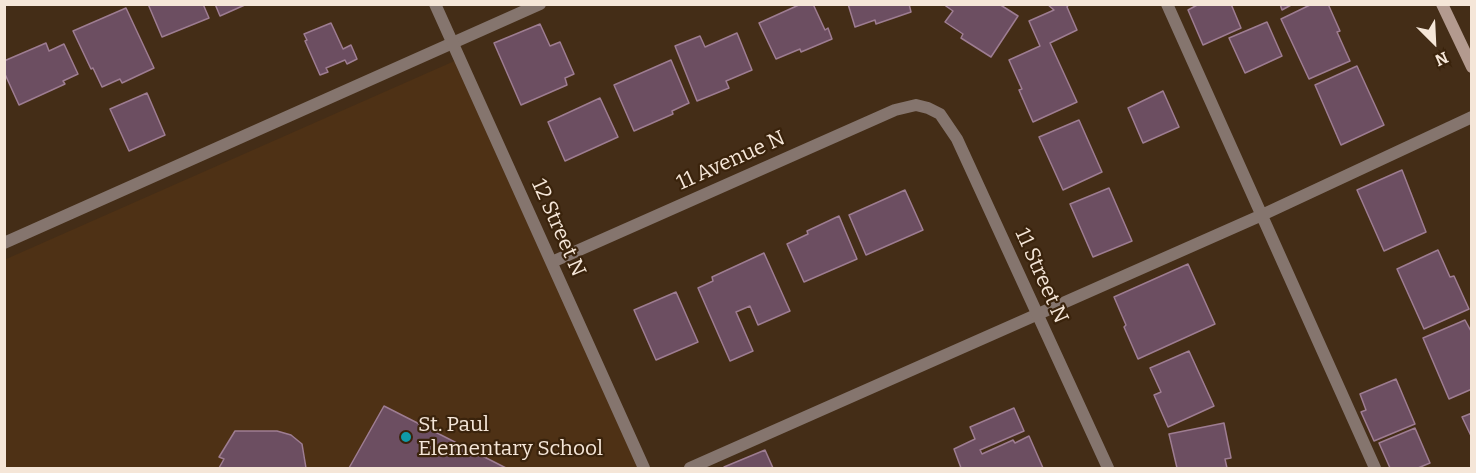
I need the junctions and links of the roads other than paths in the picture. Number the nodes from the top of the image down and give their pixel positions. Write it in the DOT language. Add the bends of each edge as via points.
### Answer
graph roads {
  1 [pos="435,4"];
  2 [pos="540,4"];
  3 [pos="1167,4"];
  4 [pos="1442,4"];
  5 [pos="453,44"];
  6 [pos="1472,67"];
  7 [pos="928,108"];
  8 [pos="1472,117"];
  9 [pos="1262,215"];
  10 [pos="4,243"];
  11 [pos="552,262"];
  12 [pos="1037,313"];
  13 [pos="644,468"];
  14 [pos="690,468"];
  15 [pos="1107,468"];
  16 [pos="1375,468"];
  1 -- 5 [label="street, 12 Street N"];
  2 -- 5 [label="street"];
  3 -- 9 [label="street"];
  4 -- 6 [label="main road"];
  5 -- 10 [label="street"];
  5 -- 11 [label="street, 12 Street N"];
  7 -- 11 [label="street, 11 Avenue N" via="916,105 895,110"];
  7 -- 12 [label="street, 11 Street N" via="940,114 957,140"];
  8 -- 9 [label="street"];
  9 -- 12 [label="street"];
  9 -- 16 [label="street"];
  11 -- 13 [label="street, 12 Street N"];
  12 -- 14 [label="street"];
  12 -- 15 [label="street, 11 Street N"];
}
